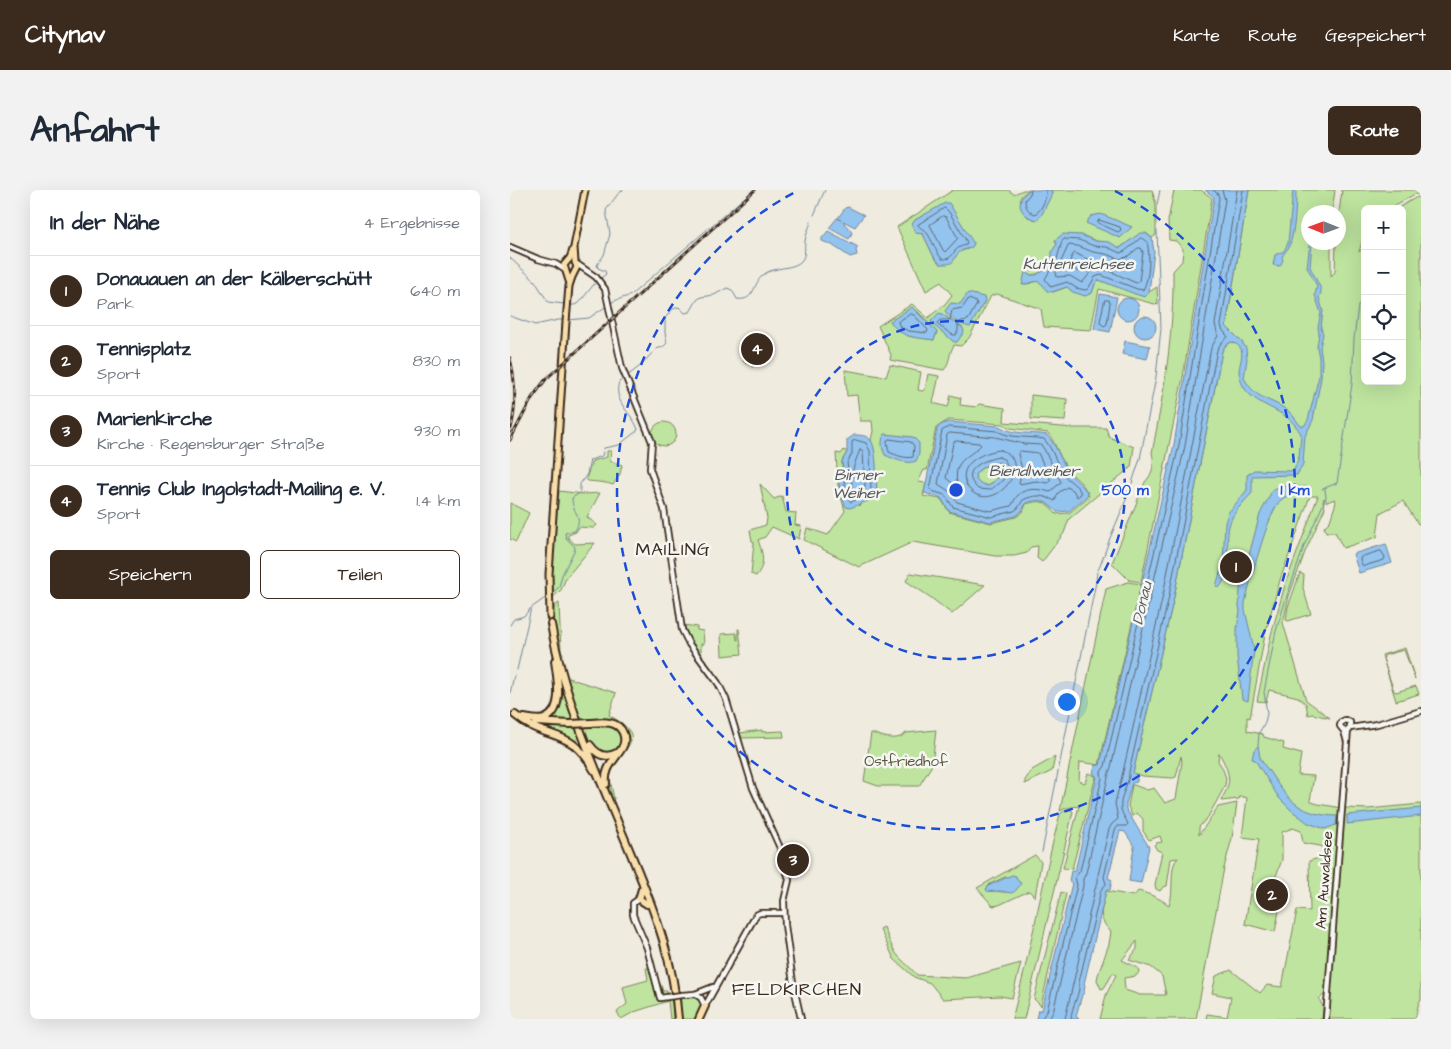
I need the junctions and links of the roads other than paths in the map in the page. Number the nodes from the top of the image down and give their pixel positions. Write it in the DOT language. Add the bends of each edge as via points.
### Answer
graph roads {
  1 [pos="586,190"];
  2 [pos="510,247"];
  3 [pos="574,247"];
  4 [pos="567,261"];
  5 [pos="576,263"];
  6 [pos="556,264"];
  7 [pos="586,270"];
  8 [pos="566,271"];
  9 [pos="575,272"];
  10 [pos="569,286"];
  11 [pos="550,620"];
  12 [pos="553,647"];
  13 [pos="1421,711"];
  14 [pos="512,714"];
  15 [pos="524,718"];
  16 [pos="584,737"];
  17 [pos="618,753"];
  18 [pos="596,776"];
  19 [pos="615,812"];
  20 [pos="642,889"];
  21 [pos="639,899"];
  22 [pos="647,904"];
  23 [pos="784,913"];
  24 [pos="714,987"];
  25 [pos="695,994"];
  26 [pos="705,1006"];
  27 [pos="677,1019"];
  28 [pos="700,1019"];
  29 [pos="801,1019"];
  30 [pos="1326,1019"];
  1 -- 3 [label="main road"];
  2 -- 6 [label="street"];
  3 -- 4 [label="main road"];
  3 -- 5 [label="main road"];
  4 -- 5 [label="main road"];
  4 -- 6 [label="street"];
  4 -- 8 [label="main road"];
  5 -- 7 [label="street"];
  5 -- 9 [label="main road"];
  6 -- 8 [label="street"];
  7 -- 9 [label="street"];
  7 -- 23 [label="street" via="602,283 624,374 652,442 650,469 664,509 682,630 726,699 753,788 777,840 789,877"];
  8 -- 9 [label="main road"];
  8 -- 10 [label="main road"];
  9 -- 10 [label="main road"];
  10 -- 11 [label="main road" via="548,592"];
  11 -- 12 [label="highway"];
  11 -- 16 [label="highway" via="563,680"];
  12 -- 15 [label="highway" via="557,688 555,709 542,720"];
  12 -- 18 [label="highway" via="565,694"];
  13 -- 30 [label="street, Am Auwaldsee" via="1377,724 1348,728"];
  14 -- 15 [label="street"];
  14 -- 18 [label="highway" via="573,743 584,754"];
  15 -- 17 [label="highway, bridge" via="547,724 611,723 621,729 625,741"];
  16 -- 17 [label="highway" via="599,755"];
  16 -- 19 [label="highway"];
  17 -- 19 [label="highway" via="606,774"];
  18 -- 20 [label="highway"];
  19 -- 27 [label="highway" via="666,945 676,992"];
  20 -- 21 [label="highway"];
  20 -- 22 [label="highway"];
  21 -- 22 [label="highway"];
  21 -- 25 [label="street, bridge" via="633,902 633,915 647,948 660,998"];
  22 -- 27 [label="highway" via="665,956"];
  23 -- 24 [label="street" via="756,915"];
  23 -- 29 [label="street" via="791,973"];
  24 -- 25 [label="street"];
  24 -- 26 [label="street"];
  25 -- 26 [label="street"];
  26 -- 28 [label="highway"];
}
